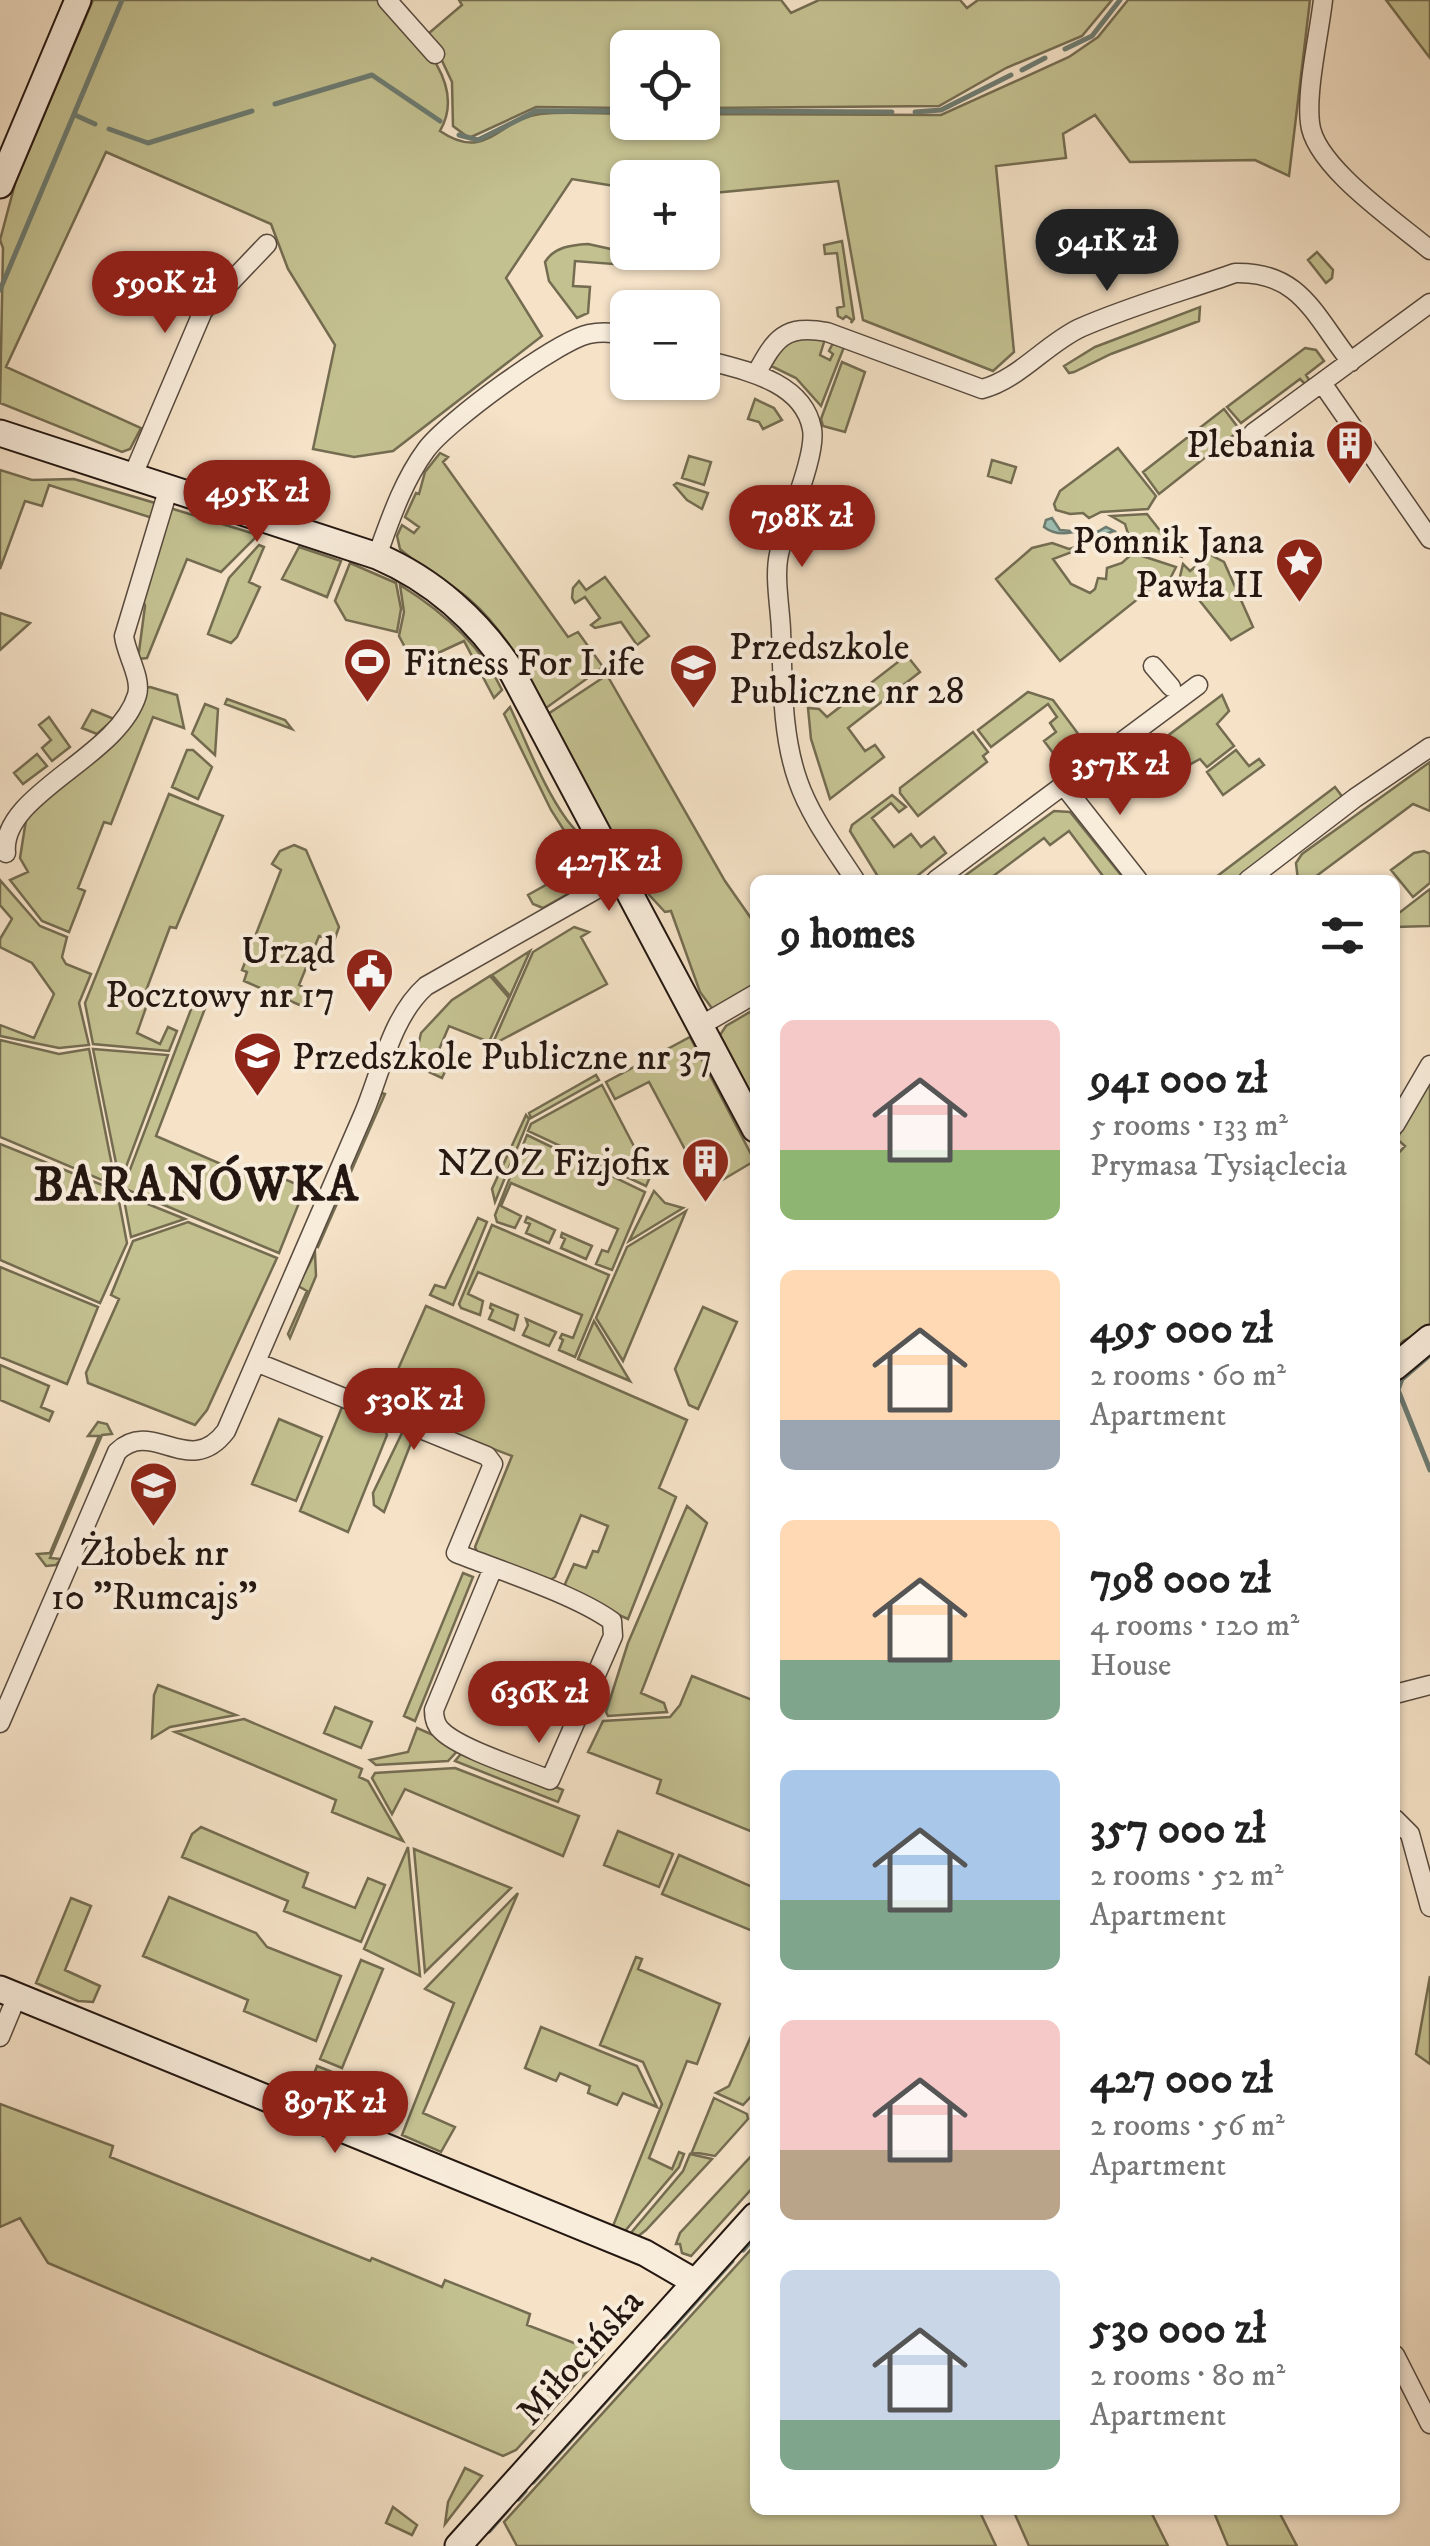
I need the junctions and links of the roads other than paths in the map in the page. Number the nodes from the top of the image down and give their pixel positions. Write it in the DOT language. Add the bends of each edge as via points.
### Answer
graph roads {
  1 [pos="62,0"];
  2 [pos="78,0"];
  3 [pos="387,0"];
  4 [pos="1323,0"];
  5 [pos="434,54"];
  6 [pos="0,145"];
  7 [pos="0,185"];
  8 [pos="268,244"];
  9 [pos="1430,250"];
  10 [pos="1430,303"];
  11 [pos="610,331"];
  12 [pos="1351,362"];
  13 [pos="720,364"];
  14 [pos="756,374"];
  15 [pos="1322,383"];
  16 [pos="0,433"];
  17 [pos="1253,433"];
  18 [pos="134,475"];
  19 [pos="169,487"];
  20 [pos="1430,539"];
  21 [pos="377,556"];
  22 [pos="1153,666"];
  23 [pos="1198,685"];
  24 [pos="1171,687"];
  25 [pos="1430,747"];
  26 [pos="1064,786"];
  27 [pos="6,853"];
  28 [pos="851,875"];
  29 [pos="943,875"];
  30 [pos="1134,875"];
  31 [pos="1255,875"];
  32 [pos="620,876"];
  33 [pos="750,997"];
  34 [pos="700,1026"];
  35 [pos="1430,1065"];
  36 [pos="1400,1116"];
  37 [pos="750,1120"];
  38 [pos="1430,1338"];
  39 [pos="256,1362"];
  40 [pos="1400,1363"];
  41 [pos="493,1568"];
  42 [pos="1430,1685"];
  43 [pos="1400,1693"];
  44 [pos="0,1723"];
  45 [pos="1400,1824"];
  46 [pos="1430,1908"];
  47 [pos="9,1992"];
  48 [pos="0,2037"];
  49 [pos="750,2222"];
  50 [pos="695,2282"];
  51 [pos="1400,2365"];
  52 [pos="1430,2424"];
  53 [pos="458,2546"];
  1 -- 6 [label="street"];
  2 -- 7 [label="street"];
  3 -- 5 [label="street"];
  4 -- 9 [label="street" via="1309,119 1314,142 1328,162"];
  8 -- 18 [label="street" via="203,311"];
  10 -- 12 [label="street"];
  11 -- 21 [label="street" via="570,340 442,432 406,482"];
  12 -- 14 [label="street" via="1294,288 1260,272 1234,273 1082,328 982,389 808,328 776,340"];
  12 -- 15 [label="street"];
  13 -- 14 [label="street"];
  14 -- 28 [label="street" via="803,407 812,430 778,560 784,704 799,784"];
  15 -- 17 [label="street"];
  15 -- 20 [label="street"];
  16 -- 18 [label="street"];
  18 -- 19 [label="street"];
  19 -- 21 [label="street"];
  19 -- 27 [label="street" via="124,636 138,686 126,721 18,809 4,830"];
  21 -- 32 [label="street" via="445,597 498,652"];
  22 -- 24 [label="street"];
  23 -- 26 [label="street"];
  25 -- 31 [label="street"];
  26 -- 29 [label="street"];
  26 -- 30 [label="street"];
  32 -- 34 [label="street"];
  32 -- 39 [label="street" via="412,998"];
  33 -- 34 [label="street"];
  34 -- 37 [label="street"];
  35 -- 36 [label="street"];
  38 -- 40 [label="street"];
  39 -- 41 [label="street" via="487,1456 493,1464 456,1552"];
  39 -- 44 [label="street" via="226,1431 211,1448 198,1453 135,1440 117,1452"];
  41 -- 41 [label="street" via="612,1620 550,1780 444,1734 434,1719"];
  42 -- 43 [label="street"];
  45 -- 46 [label="street" via="1410,1834"];
  47 -- 48 [label="street"];
  47 -- 50 [label="street" via="632,2247"];
  49 -- 50 [label="street, Miłocińska"];
  50 -- 53 [label="street, Miłocińska"];
  51 -- 52 [label="street"];
}
